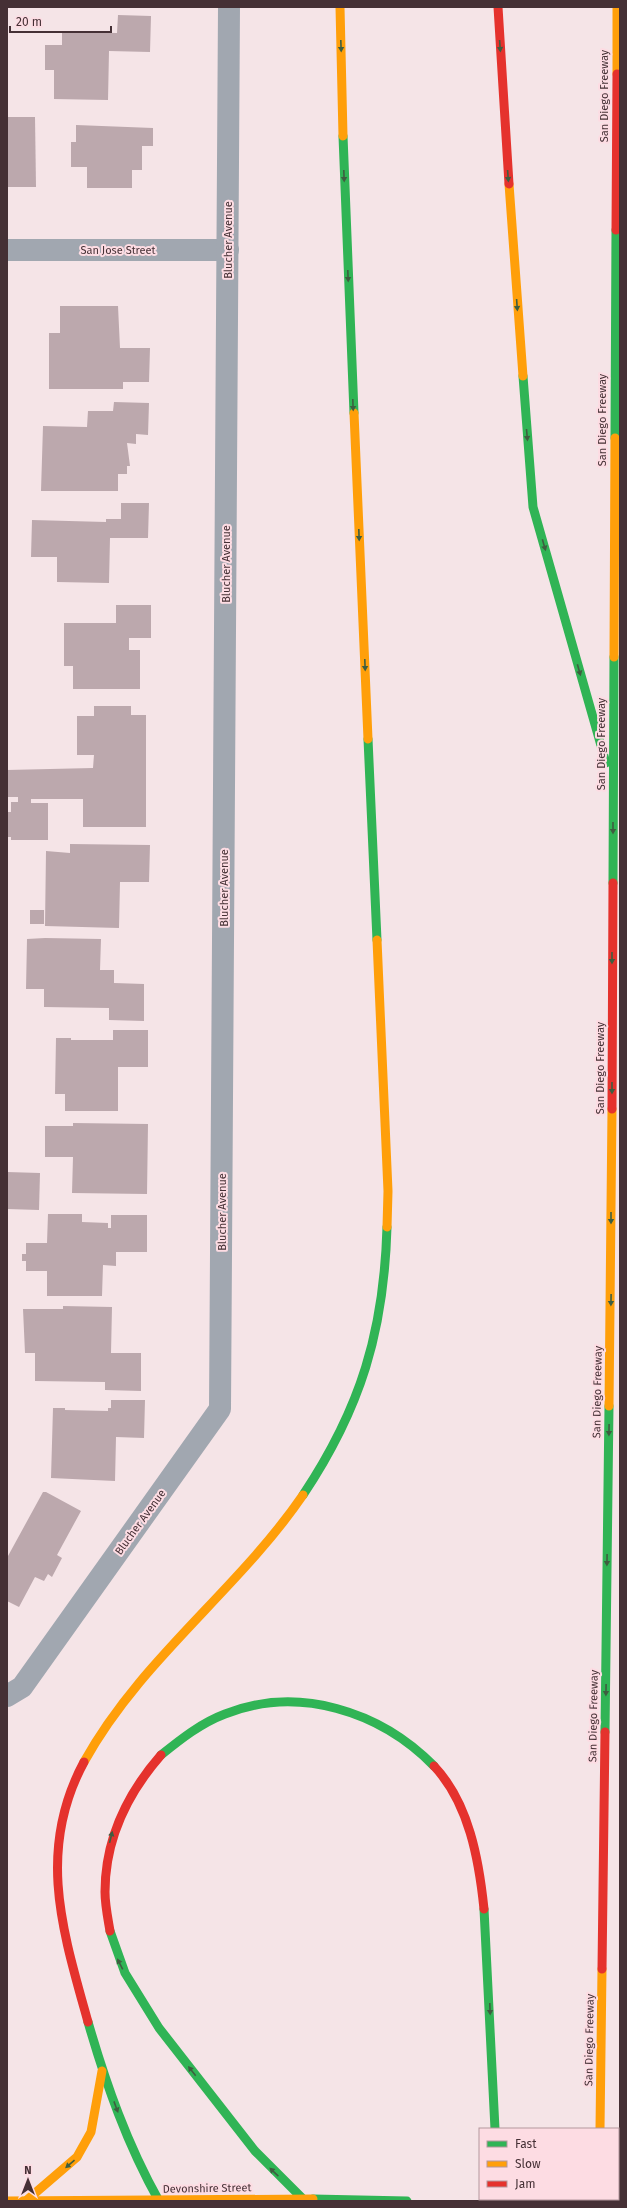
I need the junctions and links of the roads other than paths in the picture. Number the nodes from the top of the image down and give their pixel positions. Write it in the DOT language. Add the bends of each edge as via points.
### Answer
graph roads {
  1 [pos="229,7"];
  2 [pos="340,7"];
  3 [pos="498,7"];
  4 [pos="617,7"];
  5 [pos="7,250"];
  6 [pos="228,250"];
  7 [pos="614,329"];
  8 [pos="620,338"];
  9 [pos="613,789"];
  10 [pos="7,1696"];
  11 [pos="102,2071"];
  12 [pos="495,2128"];
  13 [pos="600,2128"];
  14 [pos="303,2199"];
  15 [pos="27,2200"];
  16 [pos="7,2201"];
  17 [pos="159,2201"];
  18 [pos="407,2201"];
  1 -- 6 [label="street, Blucher Avenue"];
  2 -- 11 [label="main road, one-way" via="346,237 388,1191 387,1252 381,1311 369,1360 328,1456 287,1518 133,1692 96,1739 63,1814 57,1850 58,1888 66,1947"];
  3 -- 9 [label="main road, one-way" via="533,507"];
  4 -- 7 [label="main road, San Diego Freeway"];
  5 -- 6 [label="street, San Jose Street"];
  6 -- 10 [label="street, Blucher Avenue" via="220,1410 22,1687"];
  7 -- 8 [label="main road"];
  7 -- 9 [label="main road, San Diego Freeway"];
  9 -- 13 [label="main road, San Diego Freeway, one-way" via="611,1261"];
  11 -- 15 [label="main road, one-way" via="91,2132 77,2157"];
  11 -- 17 [label="main road, one-way" via="135,2159"];
  14 -- 12 [label="main road, one-way" via="264,2162 149,2016 117,1958 105,1905 107,1854 114,1826 126,1799 156,1760 178,1740 203,1724 232,1712 263,1703 292,1701 326,1705 353,1712 382,1726 408,1743 430,1763 452,1791 466,1820 484,1913 489,1970"];
  14 -- 17 [label="main road, Devonshire Street"];
  14 -- 18 [label="main road, Devonshire Street"];
  15 -- 16 [label="main road, Devonshire Street"];
  15 -- 17 [label="main road, Devonshire Street"];
}
